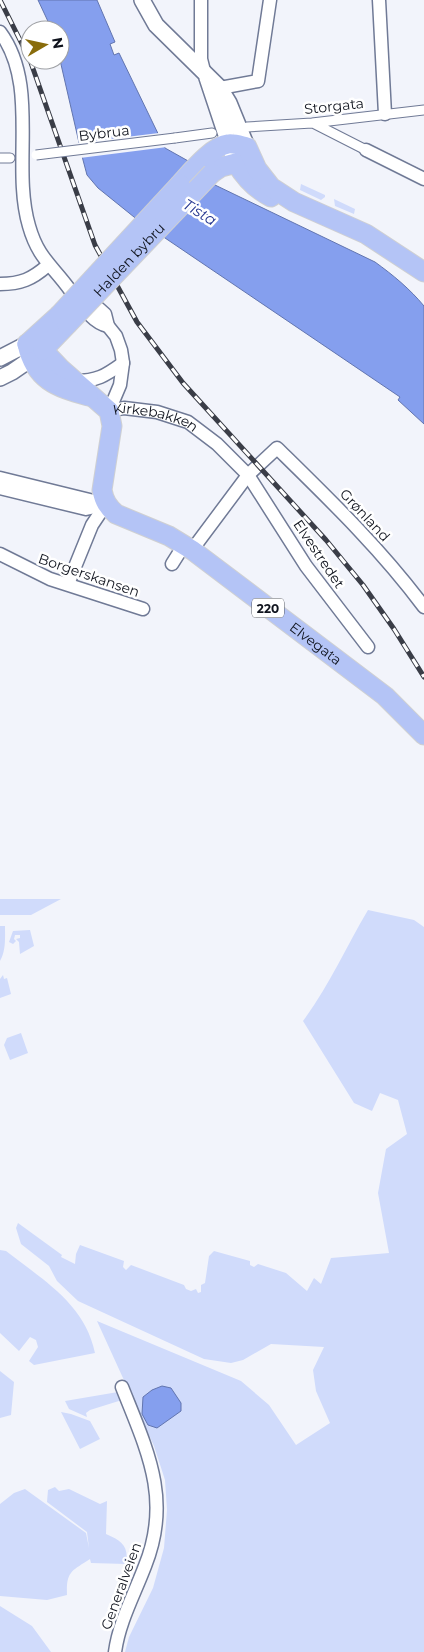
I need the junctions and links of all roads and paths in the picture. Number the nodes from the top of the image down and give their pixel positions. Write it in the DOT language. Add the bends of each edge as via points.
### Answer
graph roads {
  1 [pos="142,0"];
  2 [pos="201,0"];
  3 [pos="270,0"];
  4 [pos="379,0"];
  5 [pos="0,32"];
  6 [pos="206,74"];
  7 [pos="220,88"];
  8 [pos="424,110"];
  9 [pos="385,114"];
  10 [pos="312,123"];
  11 [pos="247,127"];
  12 [pos="212,133"];
  13 [pos="229,143"];
  14 [pos="247,147"];
  15 [pos="366,150"];
  16 [pos="33,155"];
  17 [pos="236,163"];
  18 [pos="206,168"];
  19 [pos="424,179"];
  20 [pos="294,202"];
  21 [pos="406,260"];
  22 [pos="47,266"];
  23 [pos="424,272"];
  24 [pos="424,280"];
  25 [pos="0,284"];
  26 [pos="34,351"];
  27 [pos="0,358"];
  28 [pos="123,363"];
  29 [pos="0,378"];
  30 [pos="75,381"];
  31 [pos="93,398"];
  32 [pos="109,411"];
  33 [pos="248,474"];
  34 [pos="0,478"];
  35 [pos="0,488"];
  36 [pos="106,504"];
  37 [pos="188,548"];
  38 [pos="0,554"];
  39 [pos="172,564"];
  40 [pos="68,584"];
  41 [pos="424,607"];
  42 [pos="143,609"];
  43 [pos="368,648"];
  44 [pos="422,732"];
  45 [pos="122,1387"];
  46 [pos="115,1652"];
  1 -- 6 [label="street" via="156,25"];
  2 -- 6 [label="street" via="201,59"];
  3 -- 7 [label="street" via="258,82"];
  4 -- 9 [label="street"];
  5 -- 22 [label="street" via="10,45 18,65 26,210 38,251"];
  6 -- 7 [label="street"];
  6 -- 13 [label="street"];
  7 -- 14 [label="street"];
  8 -- 9 [label="street, Storgata"];
  9 -- 10 [label="street, Storgata"];
  10 -- 11 [label="street, Storgata"];
  10 -- 15 [label="street"];
  12 -- 16 [label="street, Bybrua, bridge"];
  13 -- 14 [label="main road"];
  13 -- 17 [label="street"];
  13 -- 18 [label="main road, Halden bybru" via="220,146"];
  14 -- 17 [label="street"];
  14 -- 20 [label="main road" via="270,187"];
  15 -- 19 [label="street"];
  17 -- 18 [label="main road"];
  17 -- 20 [label="main road" via="243,176 265,194"];
  18 -- 26 [label="main road, Halden bybru, bridge"];
  20 -- 21 [label="main road" via="366,234"];
  21 -- 23 [label="main road"];
  21 -- 24 [label="main road"];
  22 -- 25 [label="street" via="23,282"];
  22 -- 28 [label="street" via="105,314 108,326 116,336"];
  26 -- 27 [label="street"];
  26 -- 29 [label="street" via="12,372"];
  26 -- 30 [label="main road"];
  26 -- 31 [label="main road" via="35,368 46,378 67,390"];
  28 -- 30 [label="street" via="93,381"];
  28 -- 32 [label="street" via="120,385"];
  30 -- 31 [label="main road"];
  31 -- 32 [label="main road"];
  32 -- 33 [label="street, Kirkebakken" via="124,408 157,412 188,422"];
  32 -- 36 [label="main road, Kirkebakken" via="112,426 102,482"];
  33 -- 37 [label="street"];
  33 -- 41 [label="street, Grønland" via="277,448 354,523"];
  33 -- 43 [label="street, Elvestredet" via="306,566"];
  34 -- 36 [label="street"];
  35 -- 36 [label="street" via="86,509"];
  36 -- 37 [label="main road, Elvegata / 220" via="116,514"];
  36 -- 40 [label="street" via="95,520"];
  37 -- 39 [label="street"];
  37 -- 44 [label="main road, Elvegata / 220" via="386,696"];
  38 -- 40 [label="street, Borgerskansen" via="50,579"];
  40 -- 42 [label="street, Borgerskansen"];
  45 -- 46 [label="street, Generalveien" via="149,1455 157,1486 158,1512 155,1535 117,1633"];
}
